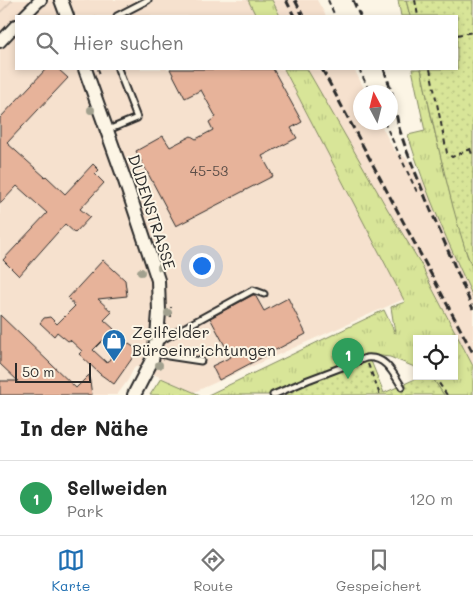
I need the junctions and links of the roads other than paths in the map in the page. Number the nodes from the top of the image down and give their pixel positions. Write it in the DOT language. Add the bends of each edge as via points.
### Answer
graph roads {
  1 [pos="41,0"];
  2 [pos="61,0"];
  3 [pos="148,0"];
  4 [pos="25,15"];
  5 [pos="67,15"];
  6 [pos="119,15"];
  7 [pos="15,26"];
  8 [pos="0,42"];
  9 [pos="85,70"];
  10 [pos="118,70"];
  11 [pos="107,131"];
  12 [pos="264,294"];
  13 [pos="155,348"];
  14 [pos="201,361"];
  15 [pos="402,387"];
  16 [pos="134,395"];
  17 [pos="273,395"];
  1 -- 4 [label="street"];
  2 -- 5 [label="street"];
  3 -- 6 [label="lane"];
  7 -- 8 [label="street"];
  9 -- 11 [label="street, DUDENSTRASSE"];
  10 -- 11 [label="lane" via="137,118"];
  11 -- 13 [label="street, DUDENSTRASSE" via="158,280 160,312"];
  12 -- 13 [label="lane" via="253,290"];
  13 -- 14 [label="lane" via="168,356"];
  13 -- 16 [label="street, DUDENSTRASSE"];
  15 -- 17 [label="lane" via="383,361 366,358"];
}
